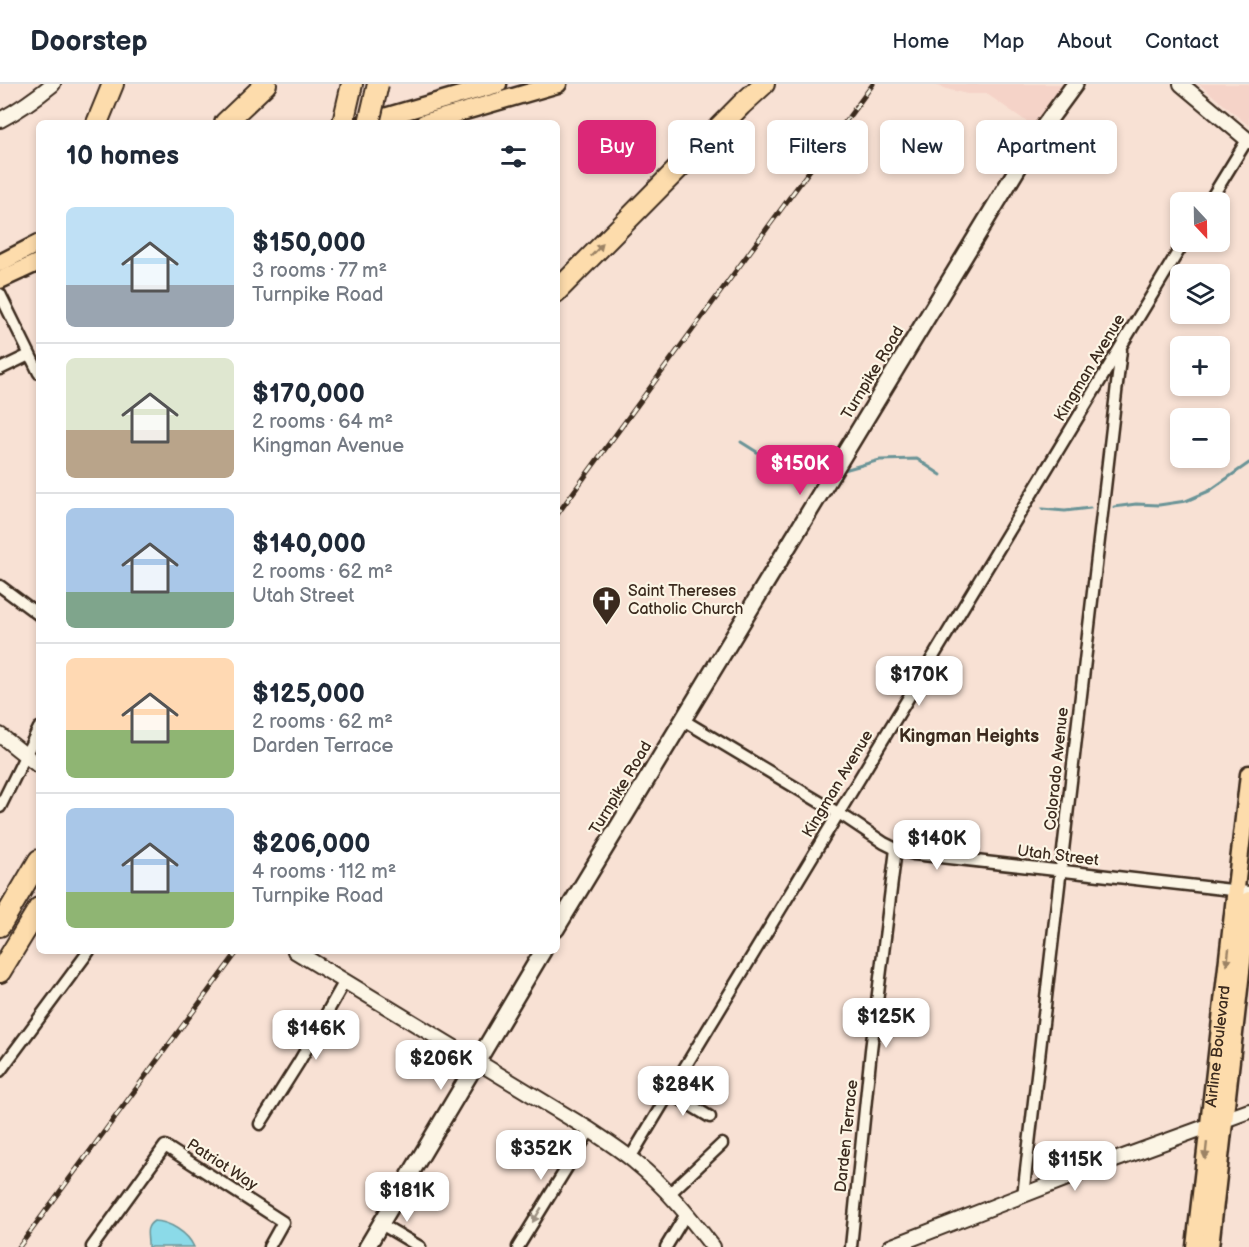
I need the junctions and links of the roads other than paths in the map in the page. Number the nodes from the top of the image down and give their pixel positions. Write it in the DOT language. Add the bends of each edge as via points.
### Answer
graph roads {
  1 [pos="52,84"];
  2 [pos="113,84"];
  3 [pos="266,84"];
  4 [pos="378,84"];
  5 [pos="498,84"];
  6 [pos="558,84"];
  7 [pos="764,84"];
  8 [pos="1181,84"];
  9 [pos="352,87"];
  10 [pos="1067,87"];
  11 [pos="0,120"];
  12 [pos="98,120"];
  13 [pos="228,120"];
  14 [pos="344,120"];
  15 [pos="370,120"];
  16 [pos="374,120"];
  17 [pos="434,120"];
  18 [pos="1248,141"];
  19 [pos="1215,192"];
  20 [pos="36,245"];
  21 [pos="1178,252"];
  22 [pos="0,263"];
  23 [pos="36,263"];
  24 [pos="0,280"];
  25 [pos="560,288"];
  26 [pos="0,294"];
  27 [pos="1121,346"];
  28 [pos="29,355"];
  29 [pos="36,368"];
  30 [pos="0,369"];
  31 [pos="0,586"];
  32 [pos="36,613"];
  33 [pos="683,720"];
  34 [pos="36,734"];
  35 [pos="0,735"];
  36 [pos="26,755"];
  37 [pos="36,763"];
  38 [pos="1249,774"];
  39 [pos="0,807"];
  40 [pos="838,813"];
  41 [pos="896,849"];
  42 [pos="36,865"];
  43 [pos="1061,872"];
  44 [pos="1245,895"];
  45 [pos="36,913"];
  46 [pos="560,922"];
  47 [pos="0,926"];
  48 [pos="87,954"];
  49 [pos="300,954"];
  50 [pos="541,954"];
  51 [pos="0,972"];
  52 [pos="345,981"];
  53 [pos="478,1060"];
  54 [pos="0,1071"];
  55 [pos="670,1093"];
  56 [pos="1249,1111"];
  57 [pos="710,1117"];
  58 [pos="1217,1123"];
  59 [pos="260,1124"];
  60 [pos="590,1130"];
  61 [pos="722,1144"];
  62 [pos="630,1158"];
  63 [pos="669,1194"];
  64 [pos="1023,1196"];
  65 [pos="686,1214"];
  66 [pos="381,1224"];
  67 [pos="92,1247"];
  68 [pos="269,1247"];
  69 [pos="367,1247"];
  70 [pos="420,1247"];
  71 [pos="518,1247"];
  72 [pos="666,1247"];
  73 [pos="713,1247"];
  74 [pos="851,1247"];
  75 [pos="890,1247"];
  76 [pos="1195,1247"];
  77 [pos="1210,1247"];
  1 -- 11 [label="street"];
  2 -- 12 [label="highway"];
  3 -- 13 [label="highway"];
  4 -- 15 [label="highway, bridge"];
  5 -- 16 [label="main road"];
  6 -- 17 [label="main road"];
  25 -- 7 [label="highway, one-way"];
  8 -- 18 [label="street"];
  9 -- 14 [label="highway"];
  10 -- 33 [label="main road, Turnpike Road"];
  18 -- 19 [label="street"];
  20 -- 22 [label="main road"];
  21 -- 27 [label="street, Kingman Avenue"];
  23 -- 24 [label="main road"];
  26 -- 28 [label="street"];
  27 -- 40 [label="street, Kingman Avenue"];
  27 -- 43 [label="street, Colorado Avenue"];
  28 -- 29 [label="street"];
  28 -- 30 [label="street"];
  31 -- 32 [label="street"];
  33 -- 40 [label="street, Utah Street"];
  33 -- 46 [label="main road, Turnpike Road"];
  34 -- 36 [label="street"];
  35 -- 36 [label="street"];
  36 -- 37 [label="street"];
  36 -- 39 [label="street"];
  38 -- 44 [label="main road, Airline Boulevard"];
  40 -- 41 [label="street, Utah Street"];
  40 -- 55 [label="street, Kingman Avenue"];
  41 -- 43 [label="street, Utah Street"];
  41 -- 74 [label="street, Darden Terrace"];
  42 -- 47 [label="highway"];
  43 -- 44 [label="street, Utah Street"];
  43 -- 64 [label="street, Colorado Avenue"];
  44 -- 58 [label="main road, Airline Boulevard"];
  45 -- 51 [label="highway"];
  48 -- 54 [label="street"];
  49 -- 52 [label="street"];
  50 -- 53 [label="main road"];
  52 -- 53 [label="street"];
  52 -- 59 [label="street"];
  53 -- 60 [label="street"];
  53 -- 66 [label="main road"];
  55 -- 57 [label="street"];
  55 -- 62 [label="street, Kingman Avenue"];
  56 -- 58 [label="street"];
  58 -- 64 [label="street"];
  58 -- 76 [label="main road, Airline Boulevard, one-way"];
  58 -- 77 [label="main road, Airline Boulevard"];
  60 -- 62 [label="street"];
  60 -- 71 [label="street, one-way"];
  61 -- 63 [label="street"];
  62 -- 63 [label="street"];
  63 -- 65 [label="street"];
  64 -- 75 [label="street"];
  65 -- 72 [label="street"];
  65 -- 73 [label="street"];
  66 -- 69 [label="main road"];
  66 -- 70 [label="street"];
  67 -- 68 [label="street, Patriot Way" via="165,1146 284,1222"];
}
